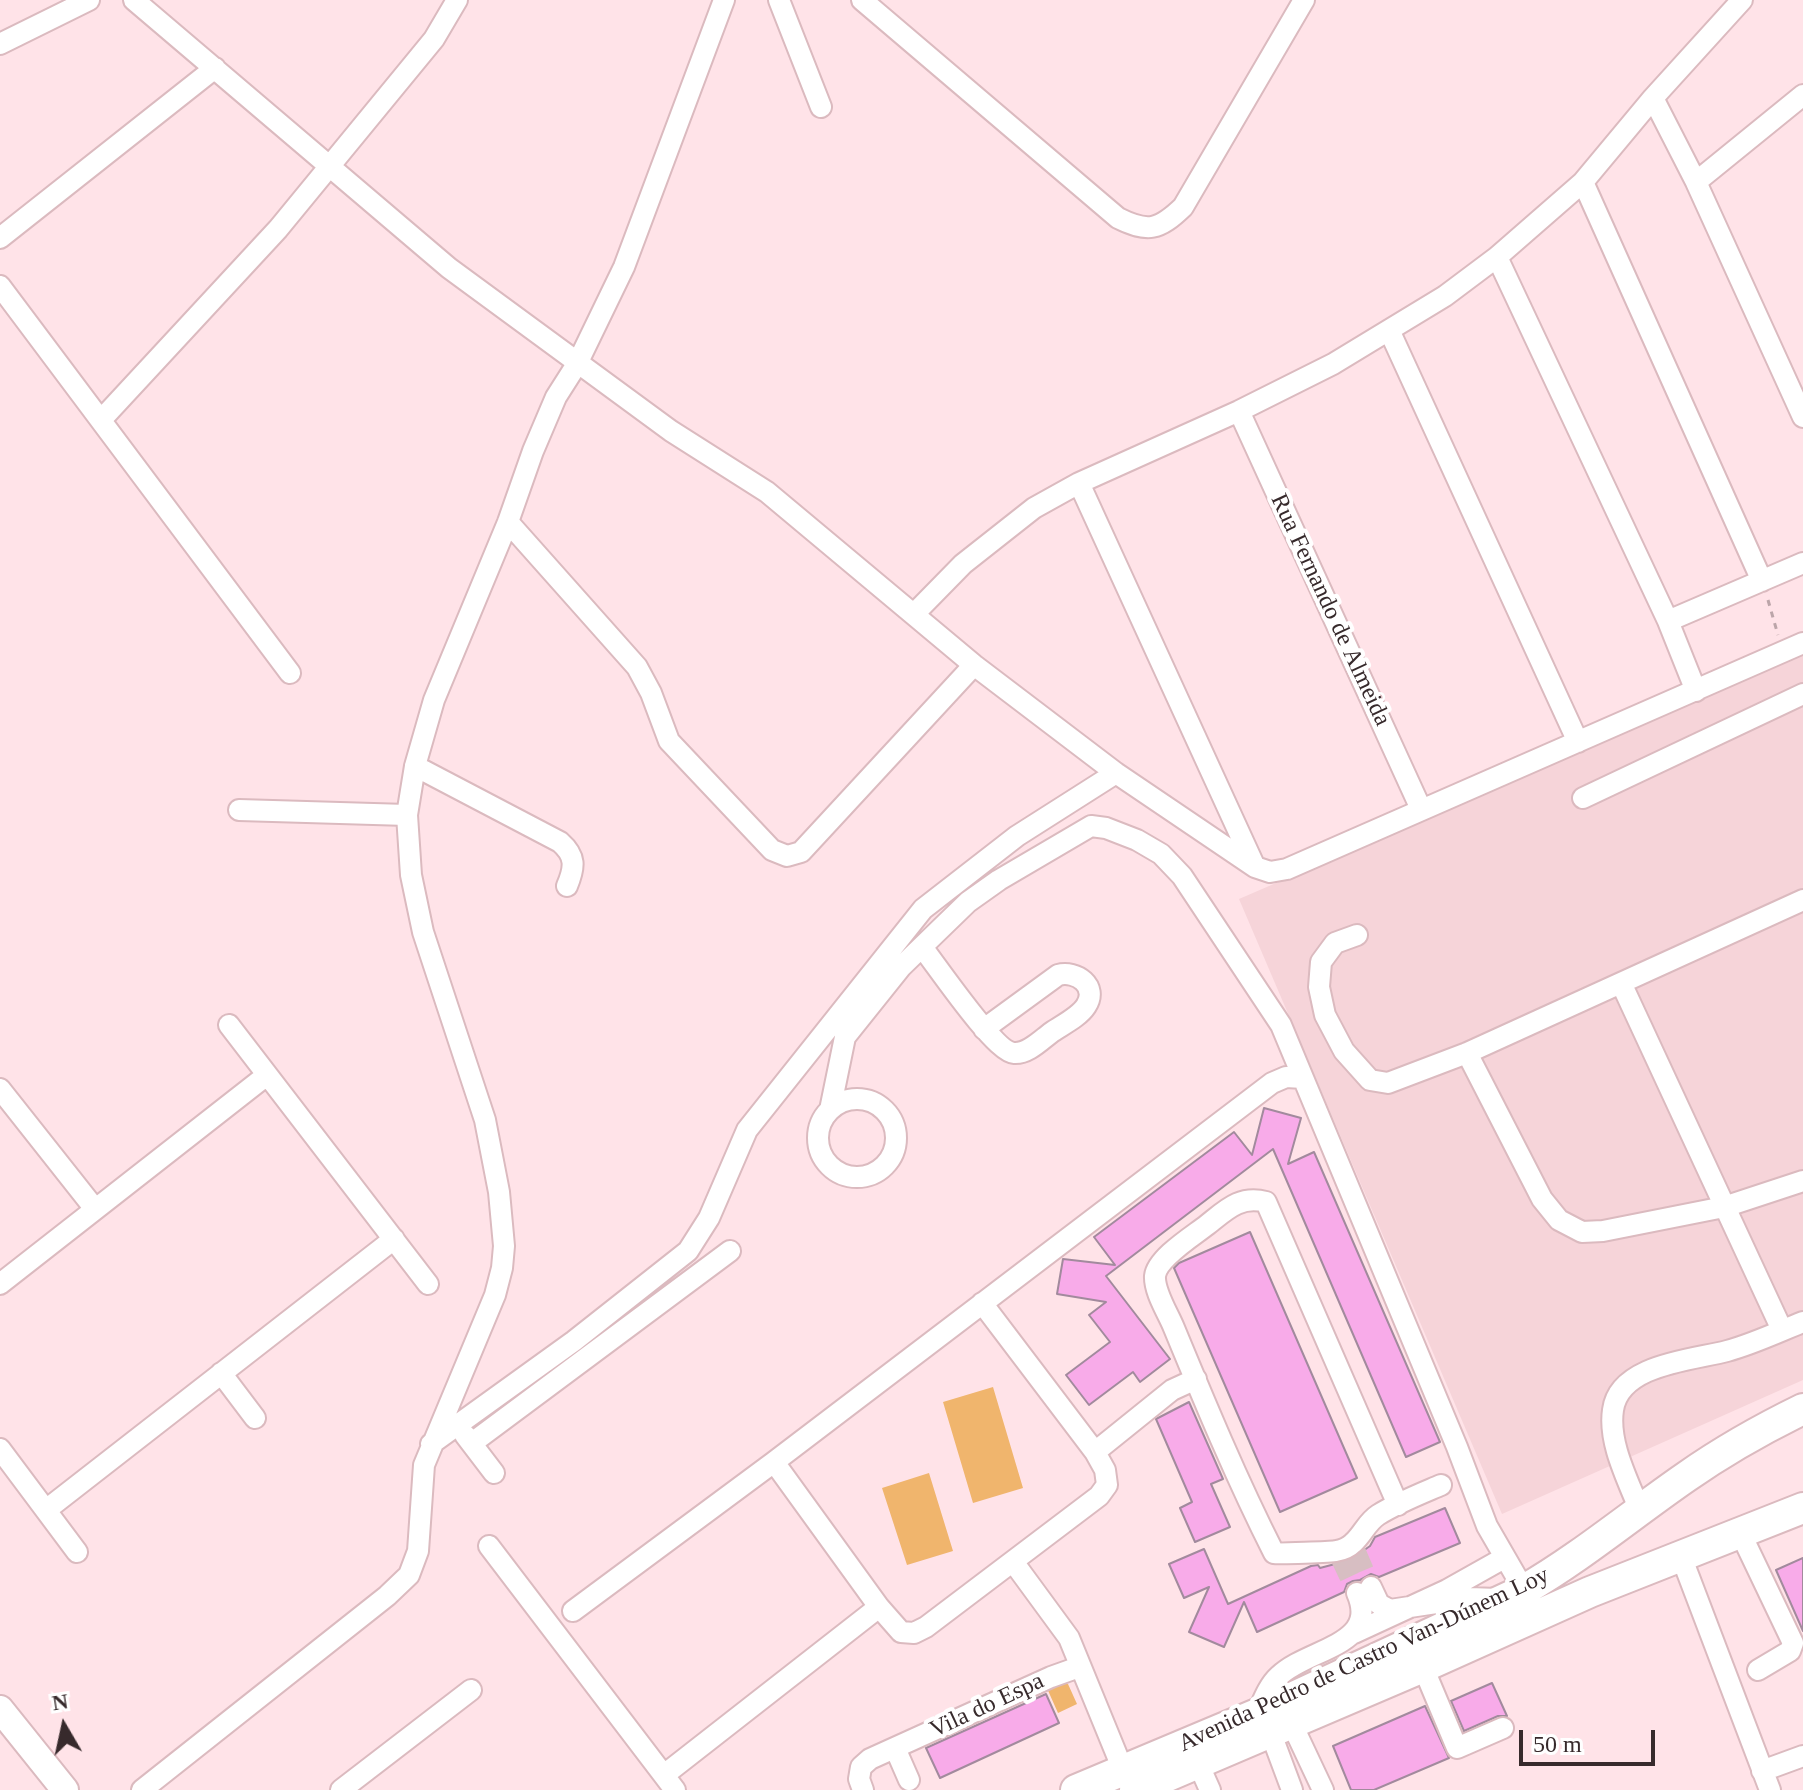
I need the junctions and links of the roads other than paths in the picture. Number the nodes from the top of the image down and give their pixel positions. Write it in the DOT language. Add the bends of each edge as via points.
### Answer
graph roads {
  1 [pos="89,0"];
  2 [pos="134,0"];
  3 [pos="457,0"];
  4 [pos="724,0"];
  5 [pos="779,0"];
  6 [pos="862,0"];
  7 [pos="1304,0"];
  8 [pos="1742,0"];
  9 [pos="0,44"];
  10 [pos="215,68"];
  11 [pos="1803,95"];
  12 [pos="1653,98"];
  13 [pos="821,107"];
  14 [pos="329,165"];
  15 [pos="1583,182"];
  16 [pos="1696,182"];
  17 [pos="0,238"];
  18 [pos="1497,257"];
  19 [pos="0,286"];
  20 [pos="1389,330"];
  21 [pos="577,364"];
  22 [pos="1239,411"];
  23 [pos="1803,417"];
  24 [pos="101,420"];
  25 [pos="1079,483"];
  26 [pos="508,522"];
  27 [pos="1803,563"];
  28 [pos="1762,581"];
  29 [pos="915,613"];
  30 [pos="1668,621"];
  31 [pos="1803,643"];
  32 [pos="974,665"];
  33 [pos="290,673"];
  34 [pos="1696,691"];
  35 [pos="1801,699"];
  36 [pos="1578,742"];
  37 [pos="415,766"];
  38 [pos="1116,773"];
  39 [pos="1583,798"];
  40 [pos="1225,804"];
  41 [pos="1421,809"];
  42 [pos="239,810"];
  43 [pos="407,815"];
  44 [pos="1192,825"];
  45 [pos="1255,867"];
  46 [pos="567,886"];
  47 [pos="1803,900"];
  48 [pos="1357,935"];
  49 [pos="922,947"];
  50 [pos="1622,985"];
  51 [pos="229,1025"];
  52 [pos="984,1029"];
  53 [pos="1467,1053"];
  54 [pos="267,1075"];
  55 [pos="1303,1078"];
  56 [pos="0,1089"];
  57 [pos="830,1110"];
  58 [pos="1803,1181"];
  59 [pos="1724,1207"];
  60 [pos="95,1209"];
  61 [pos="394,1239"];
  62 [pos="730,1251"];
  63 [pos="0,1284"];
  64 [pos="428,1284"];
  65 [pos="982,1303"];
  66 [pos="1803,1322"];
  67 [pos="1782,1330"];
  68 [pos="221,1373"];
  69 [pos="1196,1379"];
  70 [pos="1803,1409"];
  71 [pos="255,1418"];
  72 [pos="458,1425"];
  73 [pos="472,1443"];
  74 [pos="430,1445"];
  75 [pos="0,1449"];
  76 [pos="1095,1452"];
  77 [pos="774,1462"];
  78 [pos="494,1473"];
  79 [pos="1441,1485"];
  80 [pos="1398,1505"];
  81 [pos="1803,1508"];
  82 [pos="46,1510"];
  83 [pos="1640,1511"];
  84 [pos="1740,1532"];
  85 [pos="489,1546"];
  86 [pos="77,1552"];
  87 [pos="1677,1557"];
  88 [pos="1504,1558"];
  89 [pos="1014,1563"];
  90 [pos="1513,1595"];
  91 [pos="879,1607"];
  92 [pos="1407,1609"];
  93 [pos="573,1611"];
  94 [pos="1354,1633"];
  95 [pos="1079,1667"];
  96 [pos="1423,1667"];
  97 [pos="1758,1670"];
  98 [pos="471,1690"];
  99 [pos="0,1709"];
  100 [pos="1269,1726"];
  101 [pos="1503,1728"];
  102 [pos="1741,1737"];
  103 [pos="895,1748"];
  104 [pos="1803,1756"];
  105 [pos="1204,1776"];
  106 [pos="909,1780"];
  107 [pos="1129,1780"];
  108 [pos="1766,1780"];
  109 [pos="669,1783"];
  110 [pos="1284,1785"];
  111 [pos="65,1790"];
  112 [pos="142,1790"];
  113 [pos="341,1790"];
  114 [pos="863,1790"];
  115 [pos="1076,1790"];
  116 [pos="1323,1790"];
  1 -- 9 [label="street"];
  2 -- 10 [label="street"];
  3 -- 14 [label="street" via="434,39"];
  4 -- 21 [label="street" via="624,267"];
  5 -- 13 [label="street"];
  6 -- 7 [label="street" via="1118,218 1139,228 1165,225 1183,207"];
  8 -- 12 [label="street"];
  10 -- 14 [label="street"];
  10 -- 17 [label="street"];
  11 -- 16 [label="street"];
  12 -- 15 [label="street"];
  12 -- 16 [label="street"];
  14 -- 21 [label="street" via="449,268"];
  14 -- 24 [label="street" via="278,229"];
  15 -- 18 [label="street"];
  15 -- 28 [label="street"];
  16 -- 23 [label="street"];
  18 -- 20 [label="street"];
  18 -- 30 [label="street"];
  19 -- 24 [label="street"];
  20 -- 22 [label="street"];
  20 -- 36 [label="street"];
  21 -- 26 [label="street" via="556,397"];
  21 -- 29 [label="street" via="767,492"];
  22 -- 25 [label="street"];
  22 -- 41 [label="street, Rua Fernando de Almeida"];
  24 -- 33 [label="street"];
  25 -- 29 [label="street" via="991,540"];
  25 -- 40 [label="street"];
  26 -- 32 [label="street" via="637,667 669,741 772,850 787,856 801,852"];
  26 -- 37 [label="street" via="434,700"];
  27 -- 28 [label="street"];
  28 -- 30 [label="street"];
  29 -- 32 [label="street"];
  30 -- 34 [label="street"];
  31 -- 34 [label="street"];
  32 -- 38 [label="street"];
  34 -- 36 [label="street"];
  35 -- 39 [label="street"];
  36 -- 41 [label="street"];
  37 -- 43 [label="street"];
  37 -- 46 [label="street" via="560,842 573,858"];
  38 -- 44 [label="street"];
  38 -- 72 [label="street" via="1017,836 923,909 747,1130 709,1218 688,1251"];
  40 -- 44 [label="street"];
  40 -- 45 [label="street"];
  41 -- 45 [label="street" via="1287,869 1270,872"];
  42 -- 43 [label="street"];
  43 -- 74 [label="street" via="411,875 423,932 485,1120 504,1246 495,1295"];
  44 -- 45 [label="street"];
  47 -- 50 [label="street"];
  48 -- 53 [label="street" via="1335,943 1328,952 1321,962 1319,987 1325,1015 1344,1051 1370,1080 1388,1083"];
  49 -- 52 [label="street"];
  49 -- 55 [label="street" via="999,880 1076,832 1106,828 1161,854 1182,876 1281,1025"];
  49 -- 57 [label="street" via="845,1037"];
  50 -- 53 [label="street"];
  50 -- 59 [label="street"];
  51 -- 54 [label="street"];
  52 -- 52 [label="street" via="1006,1052 1020,1053 1084,1008 1089,988 1079,976 1058,975"];
  53 -- 59 [label="street" via="1542,1199 1559,1220 1582,1232 1603,1231"];
  54 -- 60 [label="street"];
  54 -- 61 [label="street"];
  55 -- 65 [label="street" via="1272,1083"];
  55 -- 88 [label="street"];
  56 -- 60 [label="street"];
  58 -- 59 [label="street"];
  59 -- 67 [label="street"];
  60 -- 63 [label="street"];
  61 -- 64 [label="street"];
  61 -- 68 [label="street"];
  62 -- 73 [label="street"];
  65 -- 76 [label="street"];
  65 -- 77 [label="street"];
  66 -- 67 [label="street"];
  67 -- 83 [label="street" via="1728,1351 1646,1371 1624,1387 1613,1407 1612,1430"];
  68 -- 71 [label="street"];
  68 -- 82 [label="street"];
  69 -- 76 [label="street" via="1172,1390"];
  69 -- 80 [label="street" via="1274,1553 1347,1551 1369,1521"];
  69 -- 80 [label="street" via="1155,1275 1160,1264 1233,1204 1251,1198 1266,1202"];
  70 -- 83 [label="highway, Avenida Pedro de Castro Van-Dúnem Loy" via="1738,1443"];
  72 -- 73 [label="street"];
  72 -- 74 [label="street"];
  73 -- 78 [label="street"];
  74 -- 112 [label="street" via="418,1551 409,1575"];
  75 -- 82 [label="street"];
  76 -- 89 [label="street" via="1107,1485 1099,1496"];
  77 -- 91 [label="street"];
  77 -- 93 [label="street"];
  79 -- 80 [label="street"];
  81 -- 84 [label="highway, Avenida Pedro de Castro Van-Dúnem Loy"];
  82 -- 86 [label="street"];
  83 -- 90 [label="highway, Avenida Pedro de Castro Van-Dúnem Loy"];
  84 -- 87 [label="highway, Avenida Pedro de Castro Van-Dúnem Loy"];
  84 -- 97 [label="street" via="1793,1643 1790,1651"];
  85 -- 109 [label="street"];
  87 -- 96 [label="highway, Avenida Pedro de Castro Van-Dúnem Loy"];
  87 -- 102 [label="street"];
  87 -- 108 [label="street"];
  88 -- 90 [label="street"];
  88 -- 92 [label="street"];
  89 -- 91 [label="street" via="914,1633 901,1632"];
  89 -- 95 [label="street" via="1069,1638"];
  90 -- 92 [label="street"];
  90 -- 100 [label="highway, Avenida Pedro de Castro Van-Dúnem Loy"];
  91 -- 109 [label="street"];
  92 -- 94 [label="street"];
  92 -- 94 [label="street" via="1386,1609 1364,1590 1361,1625"];
  94 -- 100 [label="street" via="1279,1676 1269,1688"];
  95 -- 103 [label="street, Vila do Espa"];
  95 -- 107 [label="street"];
  96 -- 100 [label="highway, Avenida Pedro de Castro Van-Dúnem Loy"];
  96 -- 101 [label="street" via="1457,1748"];
  98 -- 113 [label="street"];
  99 -- 111 [label="main road"];
  100 -- 105 [label="highway, Avenida Pedro de Castro Van-Dúnem Loy"];
  100 -- 107 [label="highway, Avenida Pedro de Castro Van-Dúnem Loy"];
  100 -- 110 [label="street"];
  100 -- 116 [label="street"];
  103 -- 106 [label="street"];
  103 -- 114 [label="street, Vila do Espa" via="861,1767"];
  104 -- 108 [label="street"];
  105 -- 107 [label="highway, Avenida Pedro de Castro Van-Dúnem Loy"];
  107 -- 115 [label="highway, Avenida Pedro de Castro Van-Dúnem Loy"];
}
